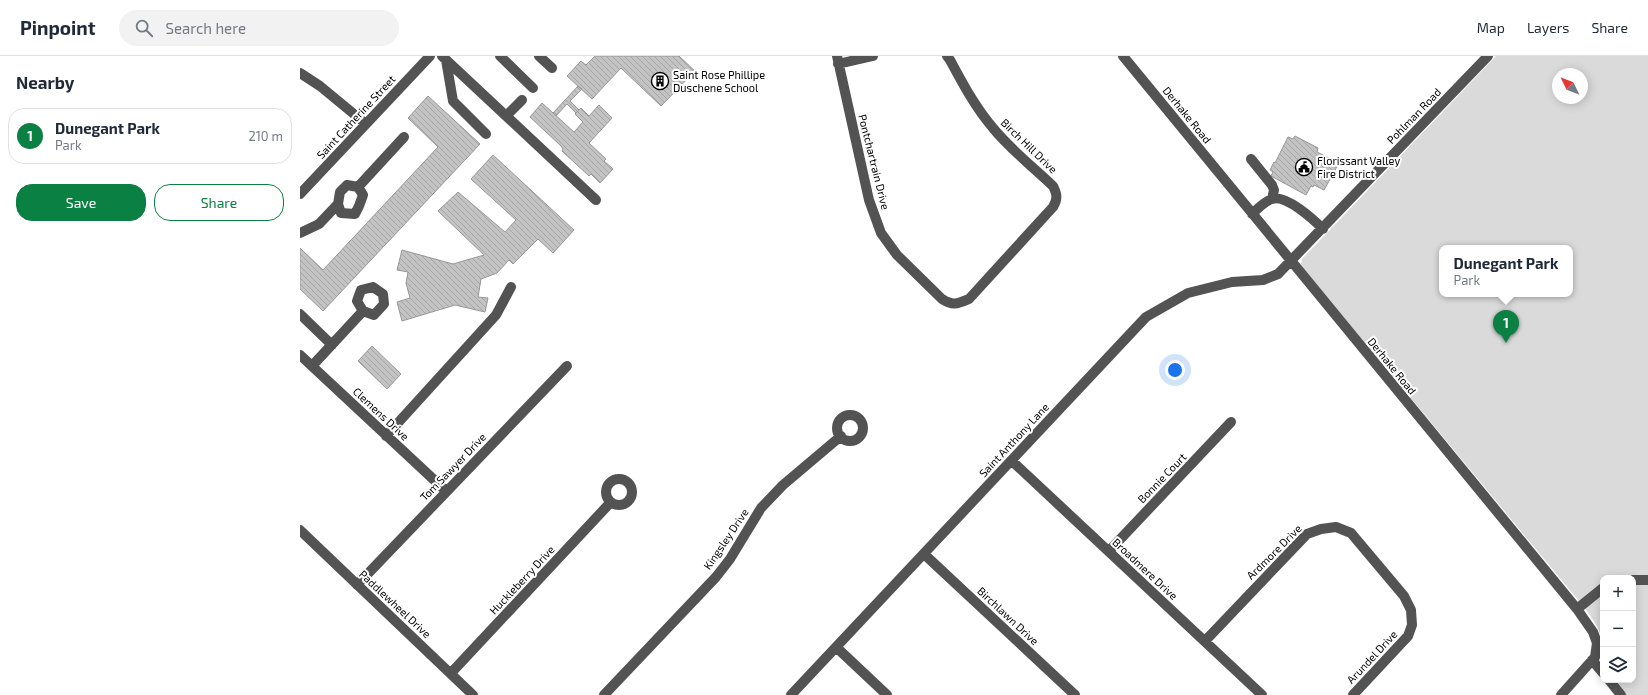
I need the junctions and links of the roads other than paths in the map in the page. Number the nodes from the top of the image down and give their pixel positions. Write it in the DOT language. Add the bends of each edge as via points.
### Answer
graph roads {
  1 [pos="430,56"];
  2 [pos="500,56"];
  3 [pos="539,56"];
  4 [pos="872,56"];
  5 [pos="947,56"];
  6 [pos="1123,56"];
  7 [pos="1488,56"];
  8 [pos="444,58"];
  9 [pos="837,60"];
  10 [pos="552,68"];
  11 [pos="300,73"];
  12 [pos="533,88"];
  13 [pos="522,100"];
  14 [pos="506,116"];
  15 [pos="366,124"];
  16 [pos="486,134"];
  17 [pos="404,137"];
  18 [pos="1251,159"];
  19 [pos="358,187"];
  20 [pos="300,194"];
  21 [pos="1272,199"];
  22 [pos="596,200"];
  23 [pos="338,204"];
  24 [pos="1252,214"];
  25 [pos="1323,229"];
  26 [pos="300,233"];
  27 [pos="1291,262"];
  28 [pos="511,287"];
  29 [pos="942,299"];
  30 [pos="363,311"];
  31 [pos="300,314"];
  32 [pos="332,345"];
  33 [pos="300,355"];
  34 [pos="312,366"];
  35 [pos="567,366"];
  36 [pos="1231,422"];
  37 [pos="386,436"];
  38 [pos="840,436"];
  39 [pos="1012,461"];
  40 [pos="446,492"];
  41 [pos="610,503"];
  42 [pos="300,530"];
  43 [pos="1109,551"];
  44 [pos="924,554"];
  45 [pos="1636,580"];
  46 [pos="1648,580"];
  47 [pos="358,585"];
  48 [pos="1600,590"];
  49 [pos="1577,609"];
  50 [pos="1408,636"];
  51 [pos="1205,641"];
  52 [pos="836,647"];
  53 [pos="1592,660"];
  54 [pos="1600,669"];
  55 [pos="451,673"];
  56 [pos="1611,683"];
  57 [pos="473,695"];
  58 [pos="604,695"];
  59 [pos="791,695"];
  60 [pos="887,695"];
  61 [pos="1075,695"];
  62 [pos="1262,695"];
  63 [pos="1353,695"];
  64 [pos="1562,695"];
  65 [pos="1621,695"];
  1 -- 15 [label="street, Saint Catherine Street"];
  2 -- 12 [label="street"];
  3 -- 10 [label="street"];
  4 -- 9 [label="street"];
  5 -- 29 [label="street, Birch Hill Drive" via="980,111 993,128 1052,186 1057,200 968,299 951,304"];
  6 -- 24 [label="street, Derhake Road"];
  7 -- 25 [label="street, Pohlman Road"];
  8 -- 14 [label="street"];
  8 -- 16 [label="street" via="452,101"];
  9 -- 29 [label="street, Pontchartrain Drive" via="869,200 881,233 897,255"];
  11 -- 15 [label="street"];
  13 -- 14 [label="street"];
  14 -- 22 [label="street"];
  15 -- 20 [label="street, Saint Catherine Street"];
  17 -- 19 [label="street"];
  18 -- 21 [label="street" via="1272,185"];
  19 -- 23 [label="street" via="347,185 340,192"];
  19 -- 23 [label="street" via="363,195 355,214 341,213"];
  21 -- 24 [label="street"];
  21 -- 25 [label="street" via="1280,198 1305,212"];
  23 -- 26 [label="street" via="319,224"];
  24 -- 27 [label="street, Derhake Road"];
  25 -- 27 [label="street, Pohlman Road"];
  27 -- 39 [label="street, Saint Anthony Lane" via="1278,274 1263,280 1232,282 1188,293 1146,317"];
  27 -- 49 [label="street, Derhake Road"];
  28 -- 37 [label="street" via="496,315"];
  30 -- 32 [label="street"];
  31 -- 32 [label="street"];
  32 -- 34 [label="street"];
  33 -- 34 [label="street, Clemens Drive"];
  34 -- 37 [label="street, Clemens Drive"];
  35 -- 40 [label="street, Tom Sawyer Drive"];
  36 -- 43 [label="street, Bonnie Court"];
  37 -- 40 [label="street, Clemens Drive"];
  38 -- 58 [label="street, Kingsley Drive" via="782,485 761,508 716,577"];
  39 -- 43 [label="street, Broadmere Drive"];
  39 -- 44 [label="street, Saint Anthony Lane"];
  40 -- 47 [label="street, Tom Sawyer Drive"];
  41 -- 55 [label="street, Huckleberry Drive"];
  42 -- 47 [label="street, Paddlewheel Drive"];
  43 -- 51 [label="street, Broadmere Drive"];
  44 -- 52 [label="street, Saint Anthony Lane"];
  44 -- 61 [label="street, Birchlawn Drive"];
  45 -- 46 [label="street"];
  47 -- 55 [label="street, Paddlewheel Drive"];
  48 -- 49 [label="street"];
  49 -- 53 [label="street, Derhake Road" via="1593,632 1597,643 1595,657"];
  50 -- 51 [label="street, Ardmore Drive" via="1412,625 1411,610 1404,596 1351,533 1336,527 1321,528 1307,534"];
  50 -- 63 [label="street, Arundel Drive"];
  51 -- 62 [label="street, Broadmere Drive"];
  52 -- 59 [label="street, Saint Anthony Lane"];
  52 -- 60 [label="street"];
  53 -- 54 [label="street"];
  53 -- 64 [label="street, Derhake Road"];
  55 -- 57 [label="street, Paddlewheel Drive"];
  56 -- 65 [label="street"];
}
